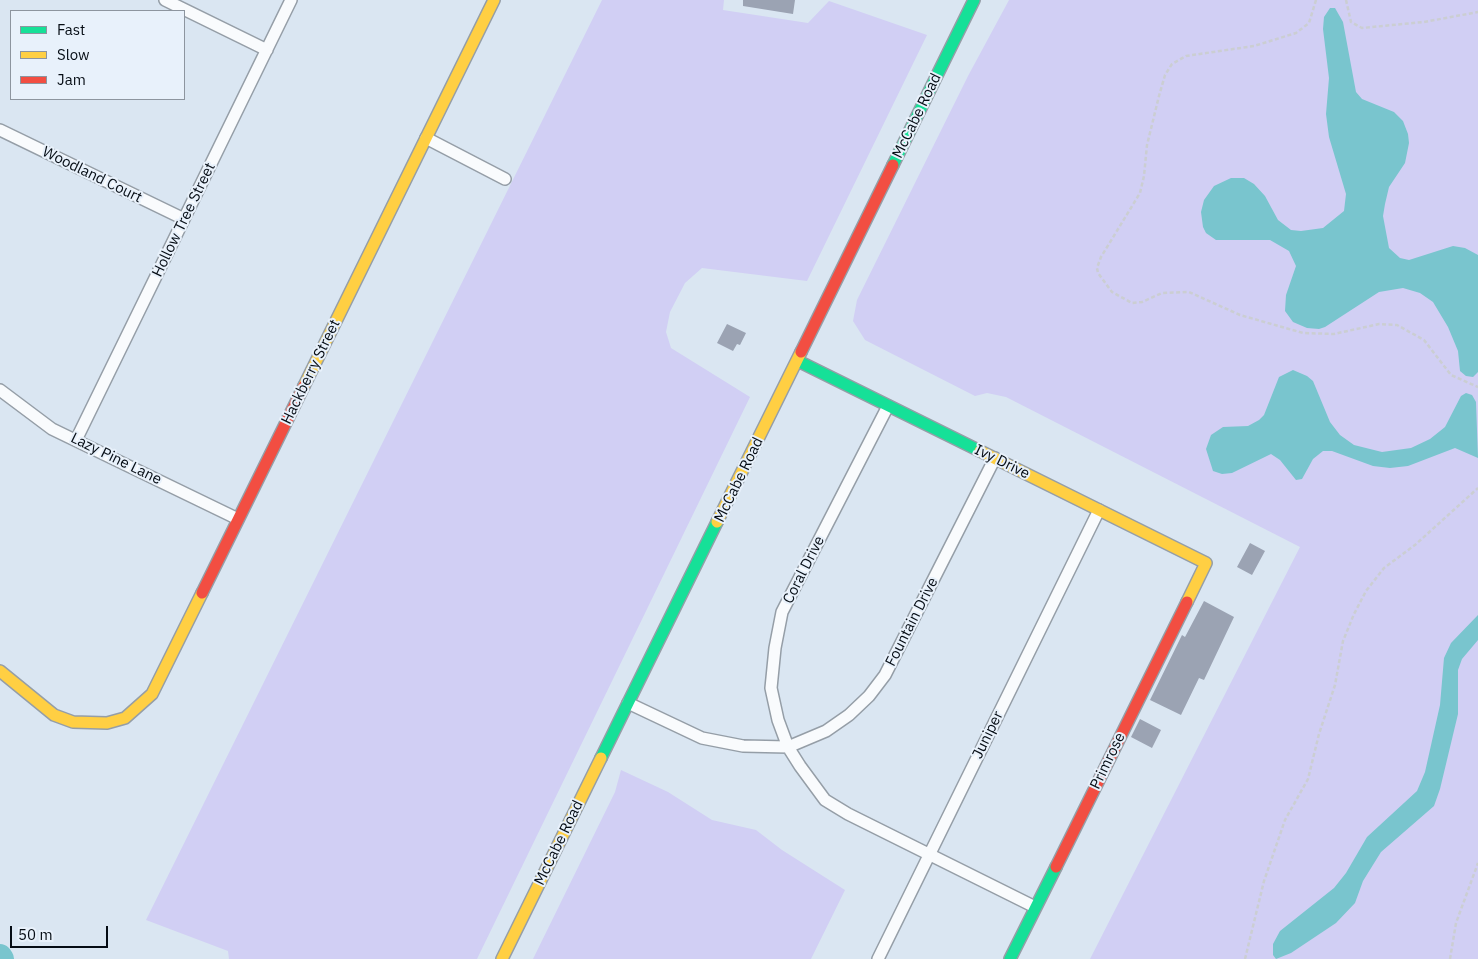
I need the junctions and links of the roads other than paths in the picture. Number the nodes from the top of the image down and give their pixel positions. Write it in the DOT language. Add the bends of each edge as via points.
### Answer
graph roads {
  1 [pos="166,0"];
  2 [pos="291,0"];
  3 [pos="494,0"];
  4 [pos="974,0"];
  5 [pos="266,50"];
  6 [pos="0,130"];
  7 [pos="426,138"];
  8 [pos="505,179"];
  9 [pos="184,219"];
  10 [pos="798,361"];
  11 [pos="0,390"];
  12 [pos="888,406"];
  13 [pos="76,440"];
  14 [pos="994,458"];
  15 [pos="1100,510"];
  16 [pos="238,519"];
  17 [pos="1206,563"];
  18 [pos="0,671"];
  19 [pos="628,702"];
  20 [pos="788,747"];
  21 [pos="929,854"];
  22 [pos="1036,907"];
  23 [pos="502,959"];
  24 [pos="878,959"];
  25 [pos="1010,959"];
  1 -- 5 [label="street"];
  2 -- 5 [label="street, Hollow Tree Street"];
  3 -- 7 [label="street, Hackberry Street"];
  4 -- 10 [label="street, McCabe Road"];
  5 -- 9 [label="street, Hollow Tree Street"];
  6 -- 9 [label="street, Woodland Court"];
  7 -- 8 [label="street"];
  7 -- 16 [label="street, Hackberry Street"];
  9 -- 13 [label="street, Hollow Tree Street"];
  10 -- 12 [label="street, Ivy Drive"];
  10 -- 19 [label="street, McCabe Road"];
  11 -- 13 [label="street, Lazy Pine Lane" via="52,429"];
  12 -- 14 [label="street, Ivy Drive"];
  12 -- 20 [label="street, Coral Drive" via="782,612 771,688"];
  13 -- 16 [label="street, Lazy Pine Lane"];
  14 -- 15 [label="street, Ivy Drive"];
  14 -- 20 [label="street, Fountain Drive" via="885,675 849,715 826,731"];
  15 -- 17 [label="street, Ivy Drive"];
  15 -- 21 [label="street, Juniper"];
  16 -- 18 [label="street, Hackberry Street" via="152,694 124,718 107,723 73,722 54,715"];
  17 -- 22 [label="street, Primrose"];
  19 -- 20 [label="street" via="702,738 743,746"];
  19 -- 23 [label="street, McCabe Road"];
  20 -- 21 [label="street, Coral Drive" via="825,800"];
  21 -- 22 [label="street, Coral Drive"];
  21 -- 24 [label="street, Juniper"];
  22 -- 25 [label="street, Primrose"];
}
